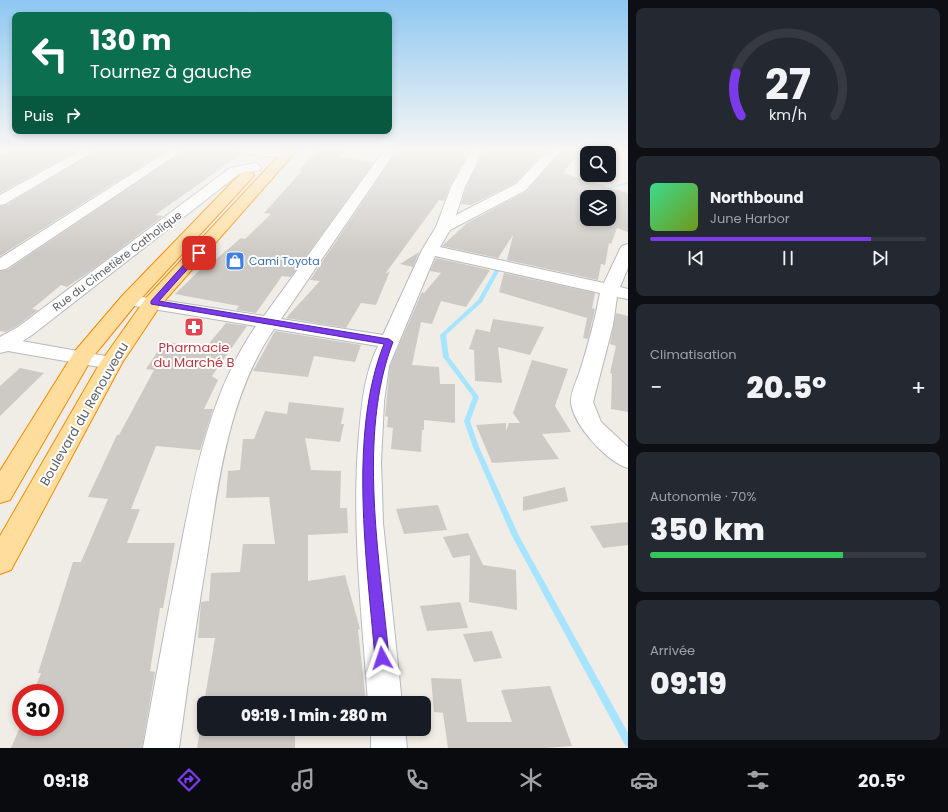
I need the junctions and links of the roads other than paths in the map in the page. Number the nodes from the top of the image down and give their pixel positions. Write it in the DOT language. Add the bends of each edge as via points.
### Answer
graph roads {
  1 [pos="30,184"];
  2 [pos="125,184"];
  3 [pos="218,184"];
  4 [pos="238,184"];
  5 [pos="253,184"];
  6 [pos="367,184"];
  7 [pos="460,184"];
  8 [pos="524,184"];
  9 [pos="0,201"];
  10 [pos="444,227"];
  11 [pos="628,249"];
  12 [pos="430,250"];
  13 [pos="0,265"];
  14 [pos="618,292"];
  15 [pos="129,300"];
  16 [pos="154,302"];
  17 [pos="270,322"];
  18 [pos="389,342"];
  19 [pos="2,344"];
  20 [pos="83,356"];
  21 [pos="111,363"];
  22 [pos="628,460"];
  23 [pos="0,493"];
  24 [pos="0,562"];
  25 [pos="385,696"];
  26 [pos="388,736"];
  27 [pos="161,748"];
  28 [pos="389,748"];
  1 -- 9 [label="street"];
  2 -- 13 [label="street"];
  3 -- 19 [label="street, Rue du Cimetière Catholique" via="25,331"];
  4 -- 15 [label="highway, Boulevard du Renouveau"];
  5 -- 16 [label="highway, Boulevard du Renouveau"];
  6 -- 17 [label="street"];
  7 -- 10 [label="street"];
  8 -- 10 [label="street"];
  10 -- 12 [label="street"];
  11 -- 14 [label="street"];
  12 -- 14 [label="street"];
  12 -- 18 [label="street"];
  14 -- 22 [label="street" via="603,325 582,402 584,414 594,428"];
  15 -- 16 [label="street"];
  15 -- 20 [label="highway, Boulevard du Renouveau"];
  16 -- 17 [label="street"];
  16 -- 21 [label="highway, Boulevard du Renouveau"];
  17 -- 18 [label="street"];
  17 -- 27 [label="street" via="248,353 239,373 222,421 209,470"];
  18 -- 25 [label="street" via="380,366 373,402 369,462 370,523"];
  19 -- 20 [label="street"];
  20 -- 21 [label="street"];
  20 -- 23 [label="highway, Boulevard du Renouveau"];
  21 -- 24 [label="highway, Boulevard du Renouveau"];
  26 -- 28 [label="street"];
}
